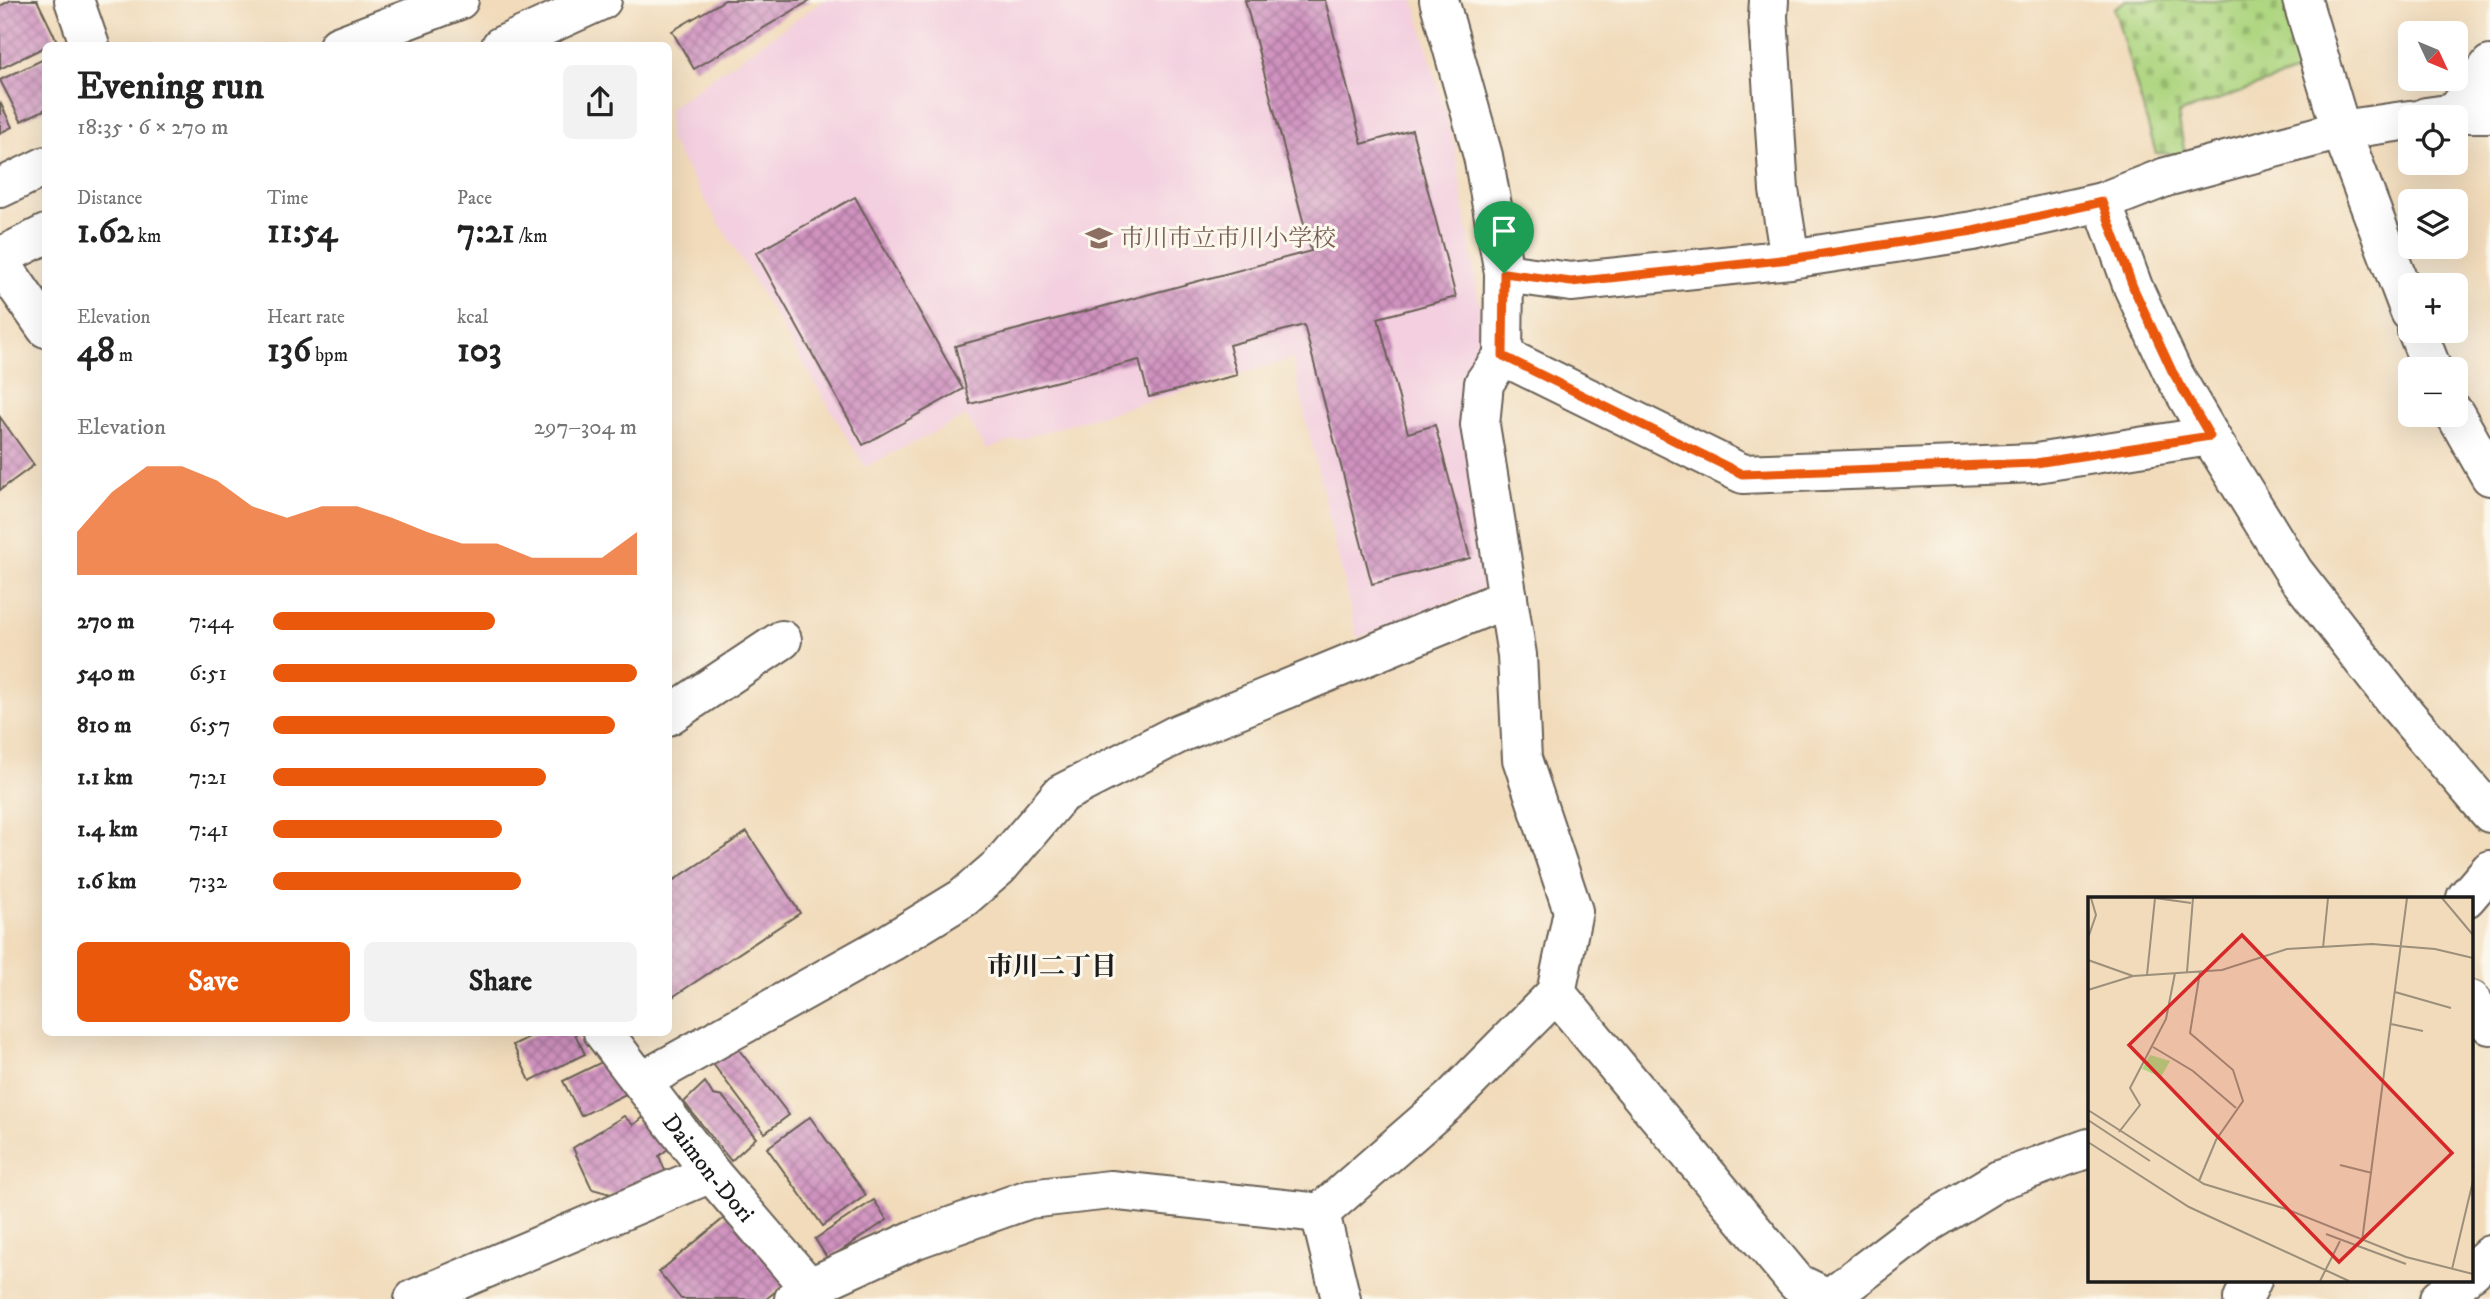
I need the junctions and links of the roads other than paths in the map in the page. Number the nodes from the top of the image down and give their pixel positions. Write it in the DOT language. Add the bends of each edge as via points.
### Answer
graph roads {
  1 [pos="74,0"];
  2 [pos="459,0"];
  3 [pos="601,0"];
  4 [pos="1439,0"];
  5 [pos="1769,0"];
  6 [pos="2302,0"];
  7 [pos="89,42"];
  8 [pos="349,42"];
  9 [pos="510,42"];
  10 [pos="2490,65"];
  11 [pos="2463,105"];
  12 [pos="2398,122"];
  13 [pos="2341,130"];
  14 [pos="42,168"];
  15 [pos="0,188"];
  16 [pos="2102,202"];
  17 [pos="42,236"];
  18 [pos="0,257"];
  19 [pos="1790,259"];
  20 [pos="0,262"];
  21 [pos="1504,273"];
  22 [pos="2398,280"];
  23 [pos="42,322"];
  24 [pos="1503,356"];
  25 [pos="2462,427"];
  26 [pos="2210,436"];
  27 [pos="2490,476"];
  28 [pos="1508,598"];
  29 [pos="782,640"];
  30 [pos="672,713"];
  31 [pos="2490,813"];
  32 [pos="2490,870"];
  33 [pos="2467,897"];
  34 [pos="1556,993"];
  35 [pos="2472,1001"];
  36 [pos="2490,1024"];
  37 [pos="606,1036"];
  38 [pos="642,1081"];
  39 [pos="2088,1148"];
  40 [pos="711,1173"];
  41 [pos="1320,1213"];
  42 [pos="2490,1255"];
  43 [pos="2472,1271"];
  44 [pos="2251,1282"];
  45 [pos="2460,1282"];
  46 [pos="808,1295"];
  47 [pos="1830,1298"];
  48 [pos="414,1299"];
  49 [pos="1340,1299"];
  50 [pos="2243,1299"];
  51 [pos="2439,1299"];
  1 -- 7 [label="main road"];
  2 -- 8 [label="main road"];
  3 -- 9 [label="main road"];
  4 -- 21 [label="main road" via="1483,156"];
  5 -- 19 [label="main road" via="1779,190"];
  6 -- 13 [label="main road"];
  10 -- 11 [label="main road"];
  12 -- 13 [label="main road"];
  13 -- 16 [label="main road" via="2166,177"];
  13 -- 22 [label="main road"];
  14 -- 15 [label="main road"];
  16 -- 19 [label="main road" via="1973,231"];
  16 -- 26 [label="main road" via="2133,287 2172,371"];
  17 -- 18 [label="main road"];
  19 -- 21 [label="main road" via="1571,282"];
  20 -- 23 [label="main road"];
  21 -- 24 [label="main road"];
  24 -- 26 [label="main road" via="1742,474 2036,463"];
  24 -- 28 [label="main road" via="1484,383 1480,425"];
  25 -- 27 [label="main road"];
  26 -- 31 [label="main road" via="2294,572"];
  28 -- 34 [label="main road" via="1517,655 1522,759 1573,911"];
  28 -- 38 [label="main road" via="1180,733 1060,794 999,867 963,898"];
  29 -- 30 [label="main road"];
  32 -- 33 [label="main road"];
  34 -- 41 [label="main road" via="1452,1098"];
  34 -- 47 [label="main road" via="1797,1283"];
  35 -- 36 [label="main road"];
  37 -- 38 [label="main road, Daimon-Dori"];
  38 -- 40 [label="main road, Daimon-Dori"];
  39 -- 47 [label="main road" via="1999,1181 1925,1225"];
  40 -- 46 [label="main road, Daimon-Dori"];
  40 -- 48 [label="main road"];
  41 -- 46 [label="main road" via="1110,1190 1029,1199 916,1239"];
  41 -- 49 [label="main road"];
  42 -- 43 [label="main road"];
  44 -- 50 [label="main road"];
  45 -- 51 [label="main road"];
}
